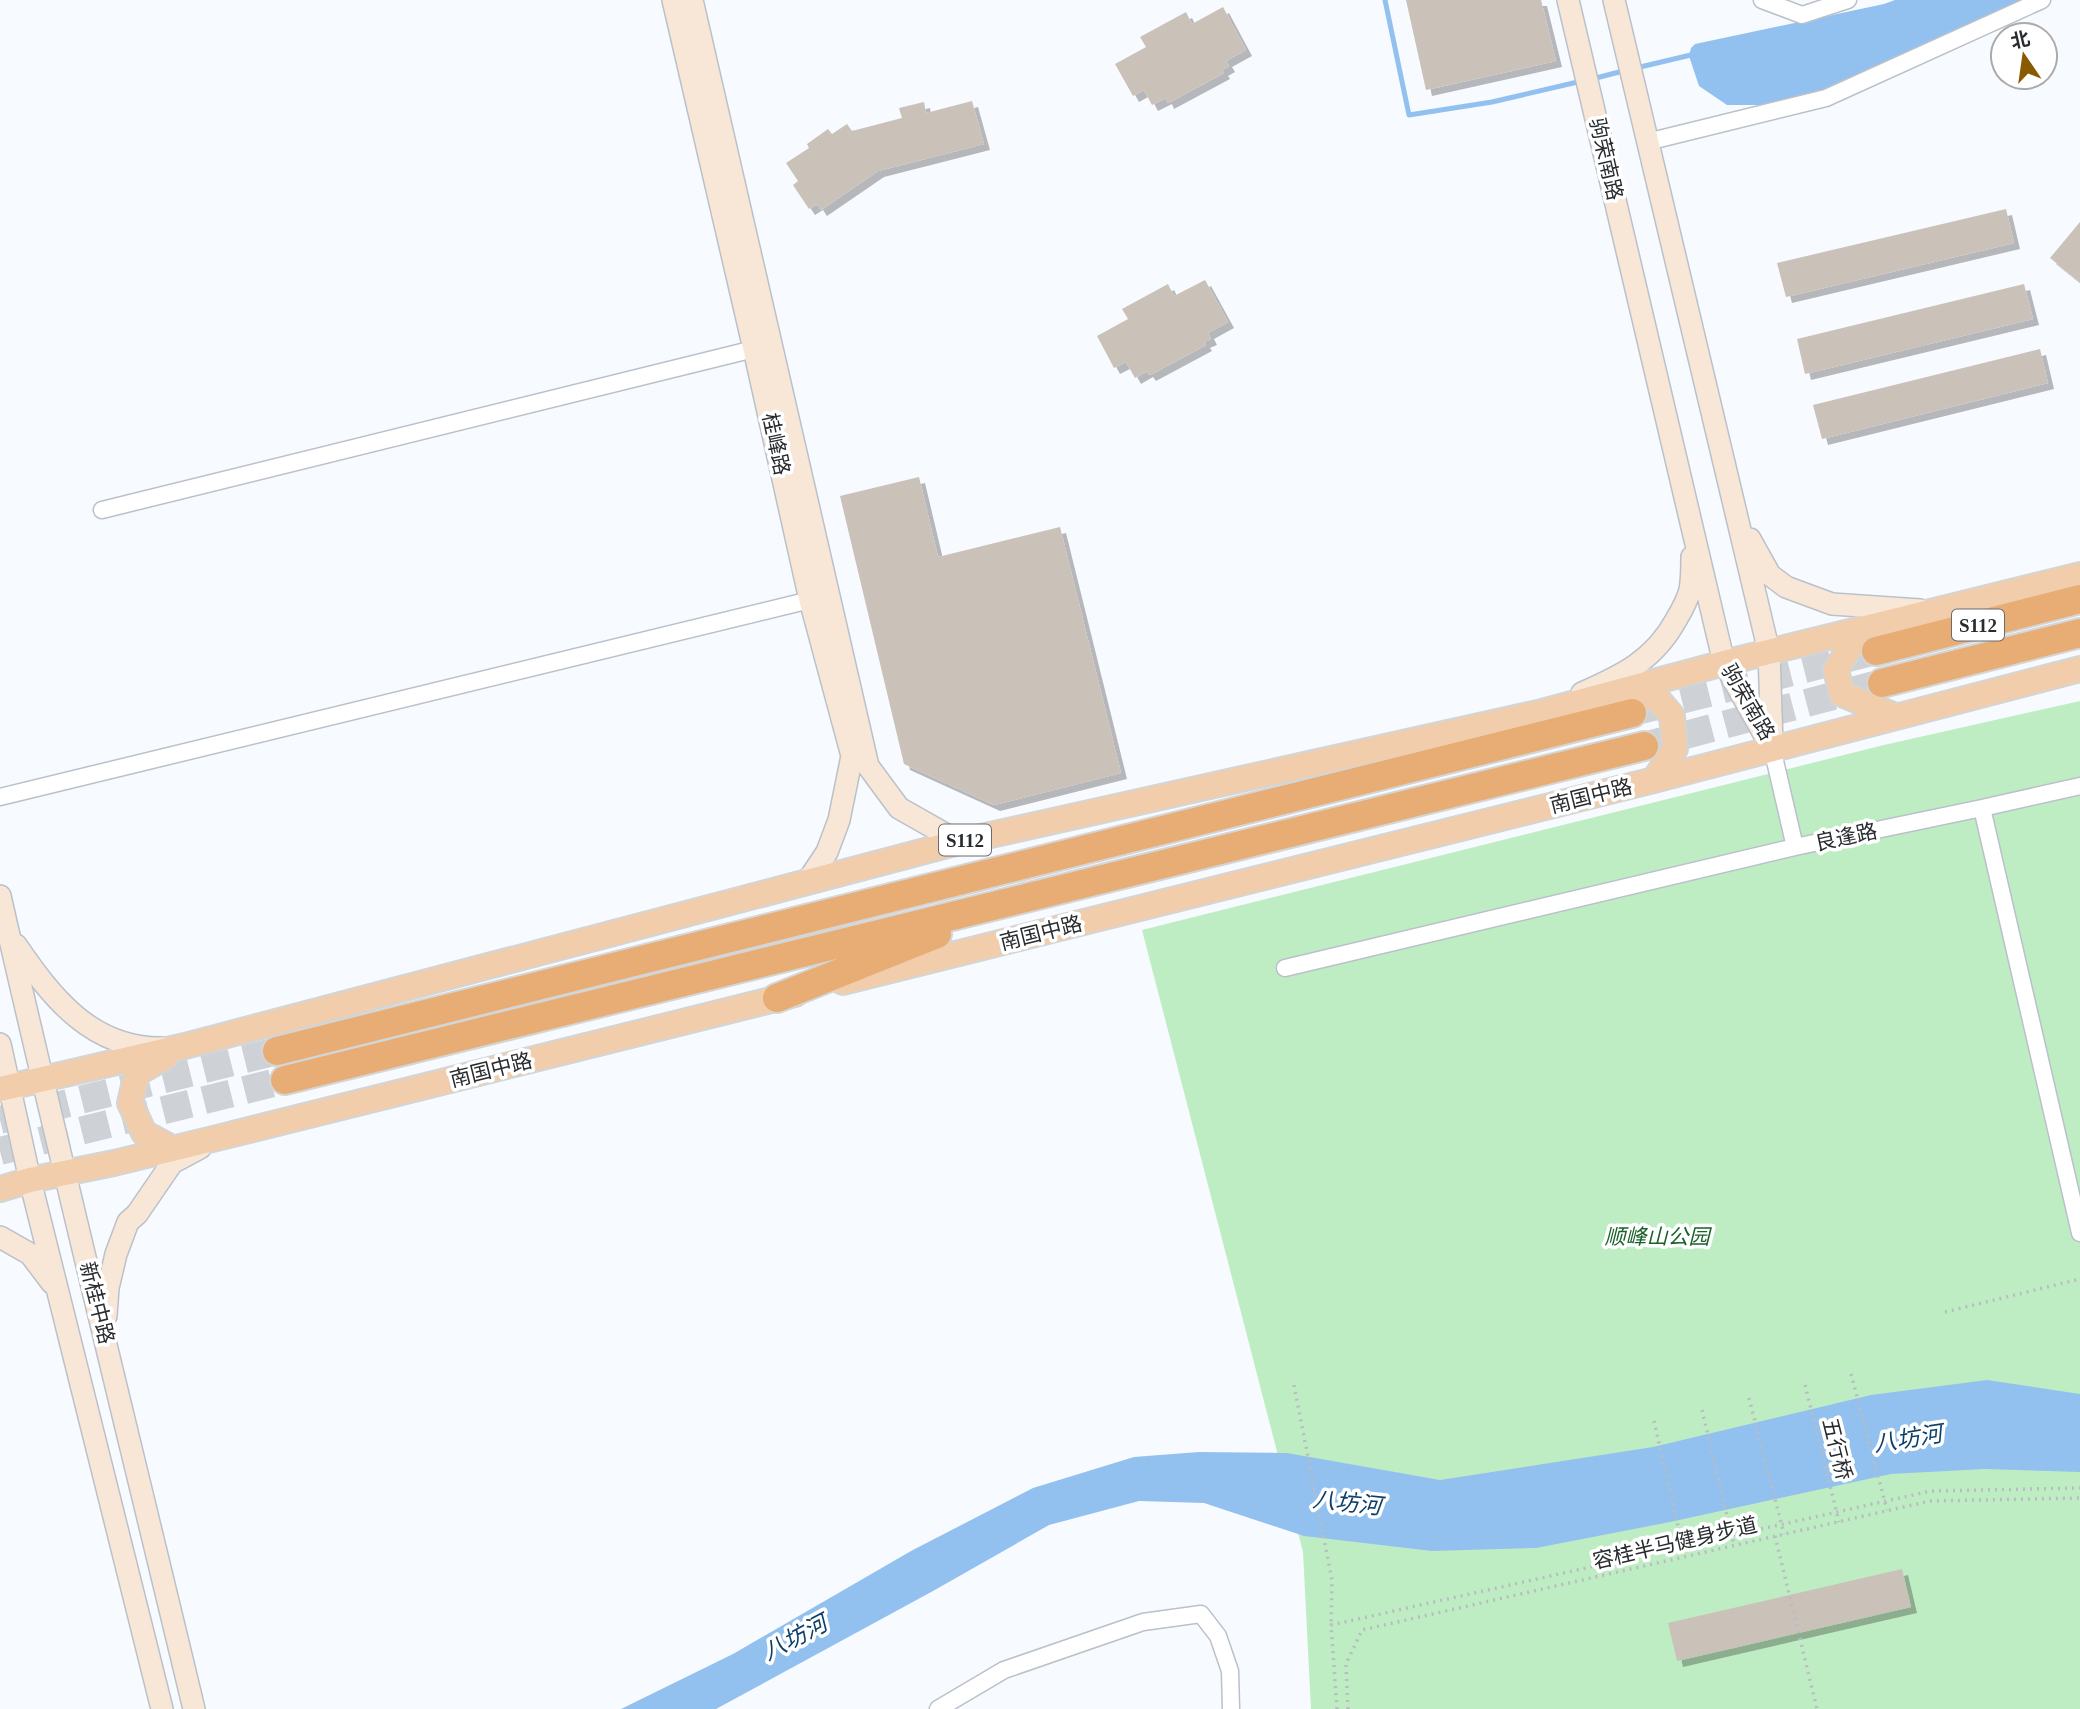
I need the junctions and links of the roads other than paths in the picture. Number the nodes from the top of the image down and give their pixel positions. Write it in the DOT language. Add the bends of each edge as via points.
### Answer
graph roads {
  1 [pos="673,0"];
  2 [pos="692,0"];
  3 [pos="1568,0"];
  4 [pos="1614,0"];
  5 [pos="1762,0"];
  6 [pos="1848,0"];
  7 [pos="2042,0"];
  8 [pos="1647,142"];
  9 [pos="754,349"];
  10 [pos="1732,498"];
  11 [pos="1688,506"];
  12 [pos="102,510"];
  13 [pos="2080,575"];
  14 [pos="2080,599"];
  15 [pos="810,600"];
  16 [pos="1936,611"];
  17 [pos="1890,622"];
  18 [pos="2080,632"];
  19 [pos="1876,651"];
  20 [pos="1769,652"];
  21 [pos="1724,663"];
  22 [pos="2080,668"];
  23 [pos="1882,683"];
  24 [pos="1597,697"];
  25 [pos="1538,713"];
  26 [pos="1632,713"];
  27 [pos="1895,716"];
  28 [pos="1644,746"];
  29 [pos="1772,748"];
  30 [pos="1654,780"];
  31 [pos="2080,786"];
  32 [pos="0,797"];
  33 [pos="1982,808"];
  34 [pos="959,842"];
  35 [pos="1795,847"];
  36 [pos="807,882"];
  37 [pos="0,896"];
  38 [pos="1031,896"];
  39 [pos="9,935"];
  40 [pos="1285,968"];
  41 [pos="777,998"];
  42 [pos="0,1044"];
  43 [pos="182,1047"];
  44 [pos="276,1051"];
  45 [pos="42,1078"];
  46 [pos="285,1080"];
  47 [pos="4,1088"];
  48 [pos="217,1138"];
  49 [pos="172,1148"];
  50 [pos="66,1172"];
  51 [pos="30,1180"];
  52 [pos="0,1189"];
  53 [pos="2080,1233"];
  54 [pos="0,1237"];
  55 [pos="57,1289"];
  56 [pos="105,1335"];
  57 [pos="162,1709"];
  58 [pos="194,1709"];
  59 [pos="938,1709"];
  60 [pos="1231,1709"];
  1 -- 9 [label="street, 桂峰路"];
  2 -- 34 [label="street" via="869,766 899,808"];
  3 -- 11 [label="street, 驹荣南路"];
  4 -- 8 [label="street, 驹荣南路"];
  5 -- 6 [label="street" via="1802,15"];
  7 -- 8 [label="street" via="1826,98"];
  8 -- 10 [label="street, 驹荣南路"];
  9 -- 12 [label="street"];
  9 -- 15 [label="street, 桂峰路"];
  10 -- 16 [label="street" via="1756,552 1770,575 1786,587 1832,604"];
  10 -- 20 [label="street, 驹荣南路"];
  11 -- 21 [label="street, 驹荣南路"];
  11 -- 25 [label="street" via="1690,591 1667,636 1633,668"];
  13 -- 16 [label="main road, S112"];
  14 -- 19 [label="highway, S112"];
  15 -- 32 [label="street"];
  15 -- 36 [label="street, 桂峰路" via="852,756 839,820 827,852"];
  16 -- 17 [label="main road, S112"];
  17 -- 20 [label="main road, S112"];
  17 -- 27 [label="main road" via="1855,639 1836,670 1842,694"];
  18 -- 23 [label="highway, S112"];
  20 -- 21 [label="main road, S112"];
  20 -- 29 [label="street, 驹荣南路"];
  21 -- 24 [label="main road, S112"];
  21 -- 29 [label="street, 驹荣南路"];
  22 -- 27 [label="main road, 南国中路"];
  24 -- 25 [label="main road, S112"];
  24 -- 30 [label="main road" via="1656,697 1672,716 1675,749"];
  25 -- 34 [label="main road, S112"];
  26 -- 44 [label="highway, S112"];
  27 -- 29 [label="main road, 南国中路"];
  28 -- 38 [label="highway, 南国中路"];
  29 -- 30 [label="main road, 南国中路"];
  29 -- 35 [label="street"];
  30 -- 41 [label="main road, 南国中路"];
  31 -- 33 [label="street, 良逢路"];
  33 -- 35 [label="street, 良逢路"];
  33 -- 53 [label="street"];
  34 -- 36 [label="main road, S112"];
  35 -- 40 [label="street, 良逢路"];
  36 -- 43 [label="main road, S112"];
  37 -- 39 [label="street, 新桂中路"];
  38 -- 41 [label="highway"];
  38 -- 46 [label="highway, 南国中路"];
  39 -- 43 [label="street" via="41,980 81,1023 112,1040 153,1048"];
  39 -- 45 [label="street, 新桂中路"];
  41 -- 48 [label="main road, 南国中路"];
  42 -- 47 [label="street, 新桂中路"];
  43 -- 45 [label="main road, S112"];
  43 -- 49 [label="main road" via="137,1073 130,1103 144,1133"];
  45 -- 47 [label="main road, S112"];
  45 -- 50 [label="street, 新桂中路"];
  47 -- 51 [label="street, 新桂中路"];
  48 -- 49 [label="main road, 南国中路"];
  48 -- 56 [label="street" via="172,1163 128,1223 111,1276"];
  49 -- 50 [label="main road, 南国中路"];
  50 -- 51 [label="main road, 南国中路"];
  50 -- 56 [label="street, 新桂中路"];
  51 -- 52 [label="main road, 南国中路"];
  51 -- 55 [label="street, 新桂中路"];
  54 -- 55 [label="street" via="30,1254"];
  55 -- 57 [label="street, 新桂中路"];
  56 -- 58 [label="street, 新桂中路"];
  59 -- 60 [label="street" via="1003,1670 1143,1622 1201,1614 1218,1636 1230,1671"];
}
